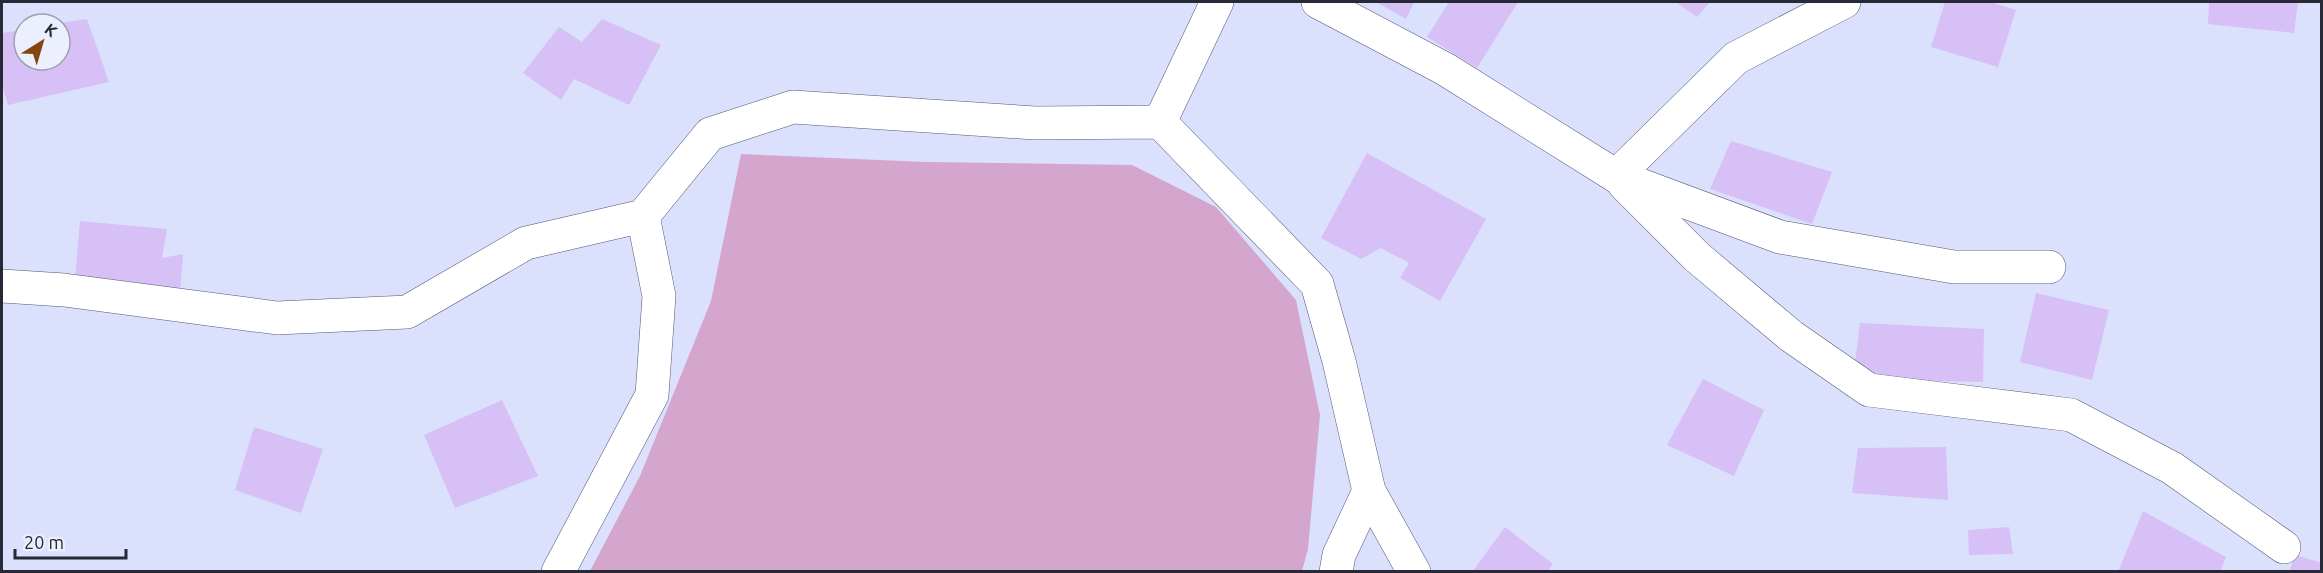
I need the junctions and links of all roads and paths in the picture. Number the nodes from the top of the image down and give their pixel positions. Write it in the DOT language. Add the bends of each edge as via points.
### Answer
graph roads {
  1 [pos="1217,2"];
  2 [pos="1318,2"];
  3 [pos="1844,2"];
  4 [pos="1160,122"];
  5 [pos="1616,176"];
  6 [pos="643,216"];
  7 [pos="2049,267"];
  8 [pos="2,286"];
  9 [pos="1369,491"];
  10 [pos="2284,547"];
  11 [pos="558,572"];
  12 [pos="1336,572"];
  13 [pos="1414,572"];
  1 -- 4 [label="street"];
  2 -- 5 [label="street" via="1445,69"];
  3 -- 5 [label="street" via="1736,58"];
  4 -- 6 [label="street" via="1035,123 793,107 710,134"];
  4 -- 9 [label="street" via="1317,284"];
  5 -- 7 [label="street" via="1780,237 1954,267"];
  5 -- 10 [label="street" via="1697,257 1791,336 1869,390 2071,415 2172,468"];
  6 -- 8 [label="street" via="526,243 407,312 278,318 64,290"];
  6 -- 11 [label="street" via="659,296 652,395"];
  9 -- 12 [label="street" via="1339,555"];
  9 -- 13 [label="street"];
}
